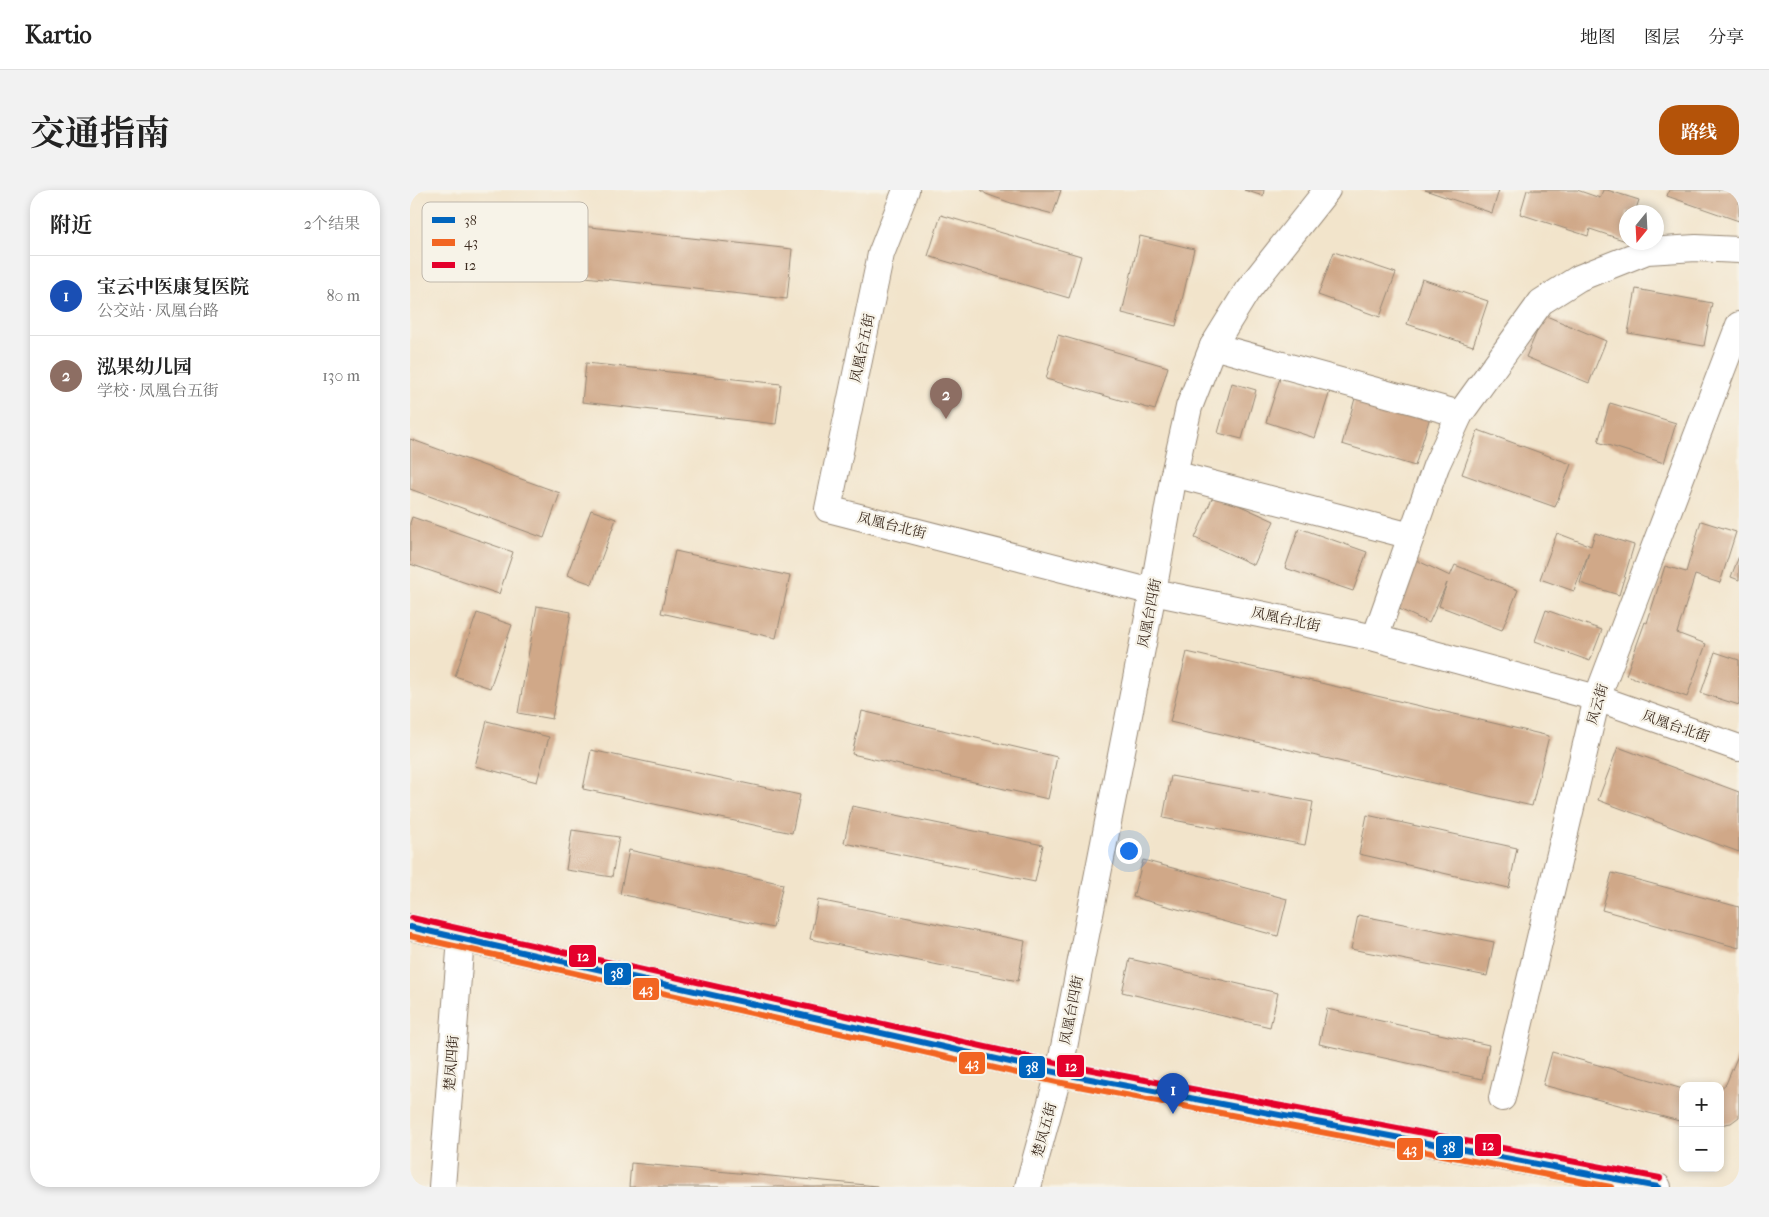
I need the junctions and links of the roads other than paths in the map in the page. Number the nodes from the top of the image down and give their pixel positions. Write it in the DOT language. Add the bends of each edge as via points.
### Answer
graph roads {
  1 [pos="906,190"];
  2 [pos="1327,190"];
  3 [pos="1739,250"];
  4 [pos="1739,325"];
  5 [pos="1213,346"];
  6 [pos="1460,414"];
  7 [pos="1174,474"];
  8 [pos="828,509"];
  9 [pos="1411,536"];
  10 [pos="1153,592"];
  11 [pos="1375,638"];
  12 [pos="1597,698"];
  13 [pos="1739,748"];
  14 [pos="410,927"];
  15 [pos="461,938"];
  16 [pos="1059,1073"];
  17 [pos="1502,1098"];
  18 [pos="442,1187"];
  19 [pos="1028,1187"];
  20 [pos="1658,1187"];
  1 -- 8 [label="street, 凤凰台五街" via="881,254"];
  2 -- 5 [label="street, 凤凰台四街" via="1247,291"];
  3 -- 6 [label="street" via="1647,251 1579,278 1541,302"];
  4 -- 12 [label="street, 凤云街"];
  5 -- 6 [label="street"];
  5 -- 7 [label="street, 凤凰台四街" via="1189,407"];
  6 -- 9 [label="street" via="1436,466"];
  7 -- 9 [label="street"];
  7 -- 10 [label="street, 凤凰台四街"];
  8 -- 10 [label="street, 凤凰台北街"];
  9 -- 11 [label="street"];
  10 -- 11 [label="street, 凤凰台北街"];
  10 -- 16 [label="street, 凤凰台四街"];
  11 -- 12 [label="street, 凤凰台北街"];
  12 -- 13 [label="street, 凤凰台北街"];
  12 -- 17 [label="street, 凤云街"];
  14 -- 15 [label="street"];
  15 -- 16 [label="street"];
  15 -- 18 [label="street, 楚凤四街"];
  16 -- 19 [label="street, 楚凤五街"];
  16 -- 20 [label="street"];
}
